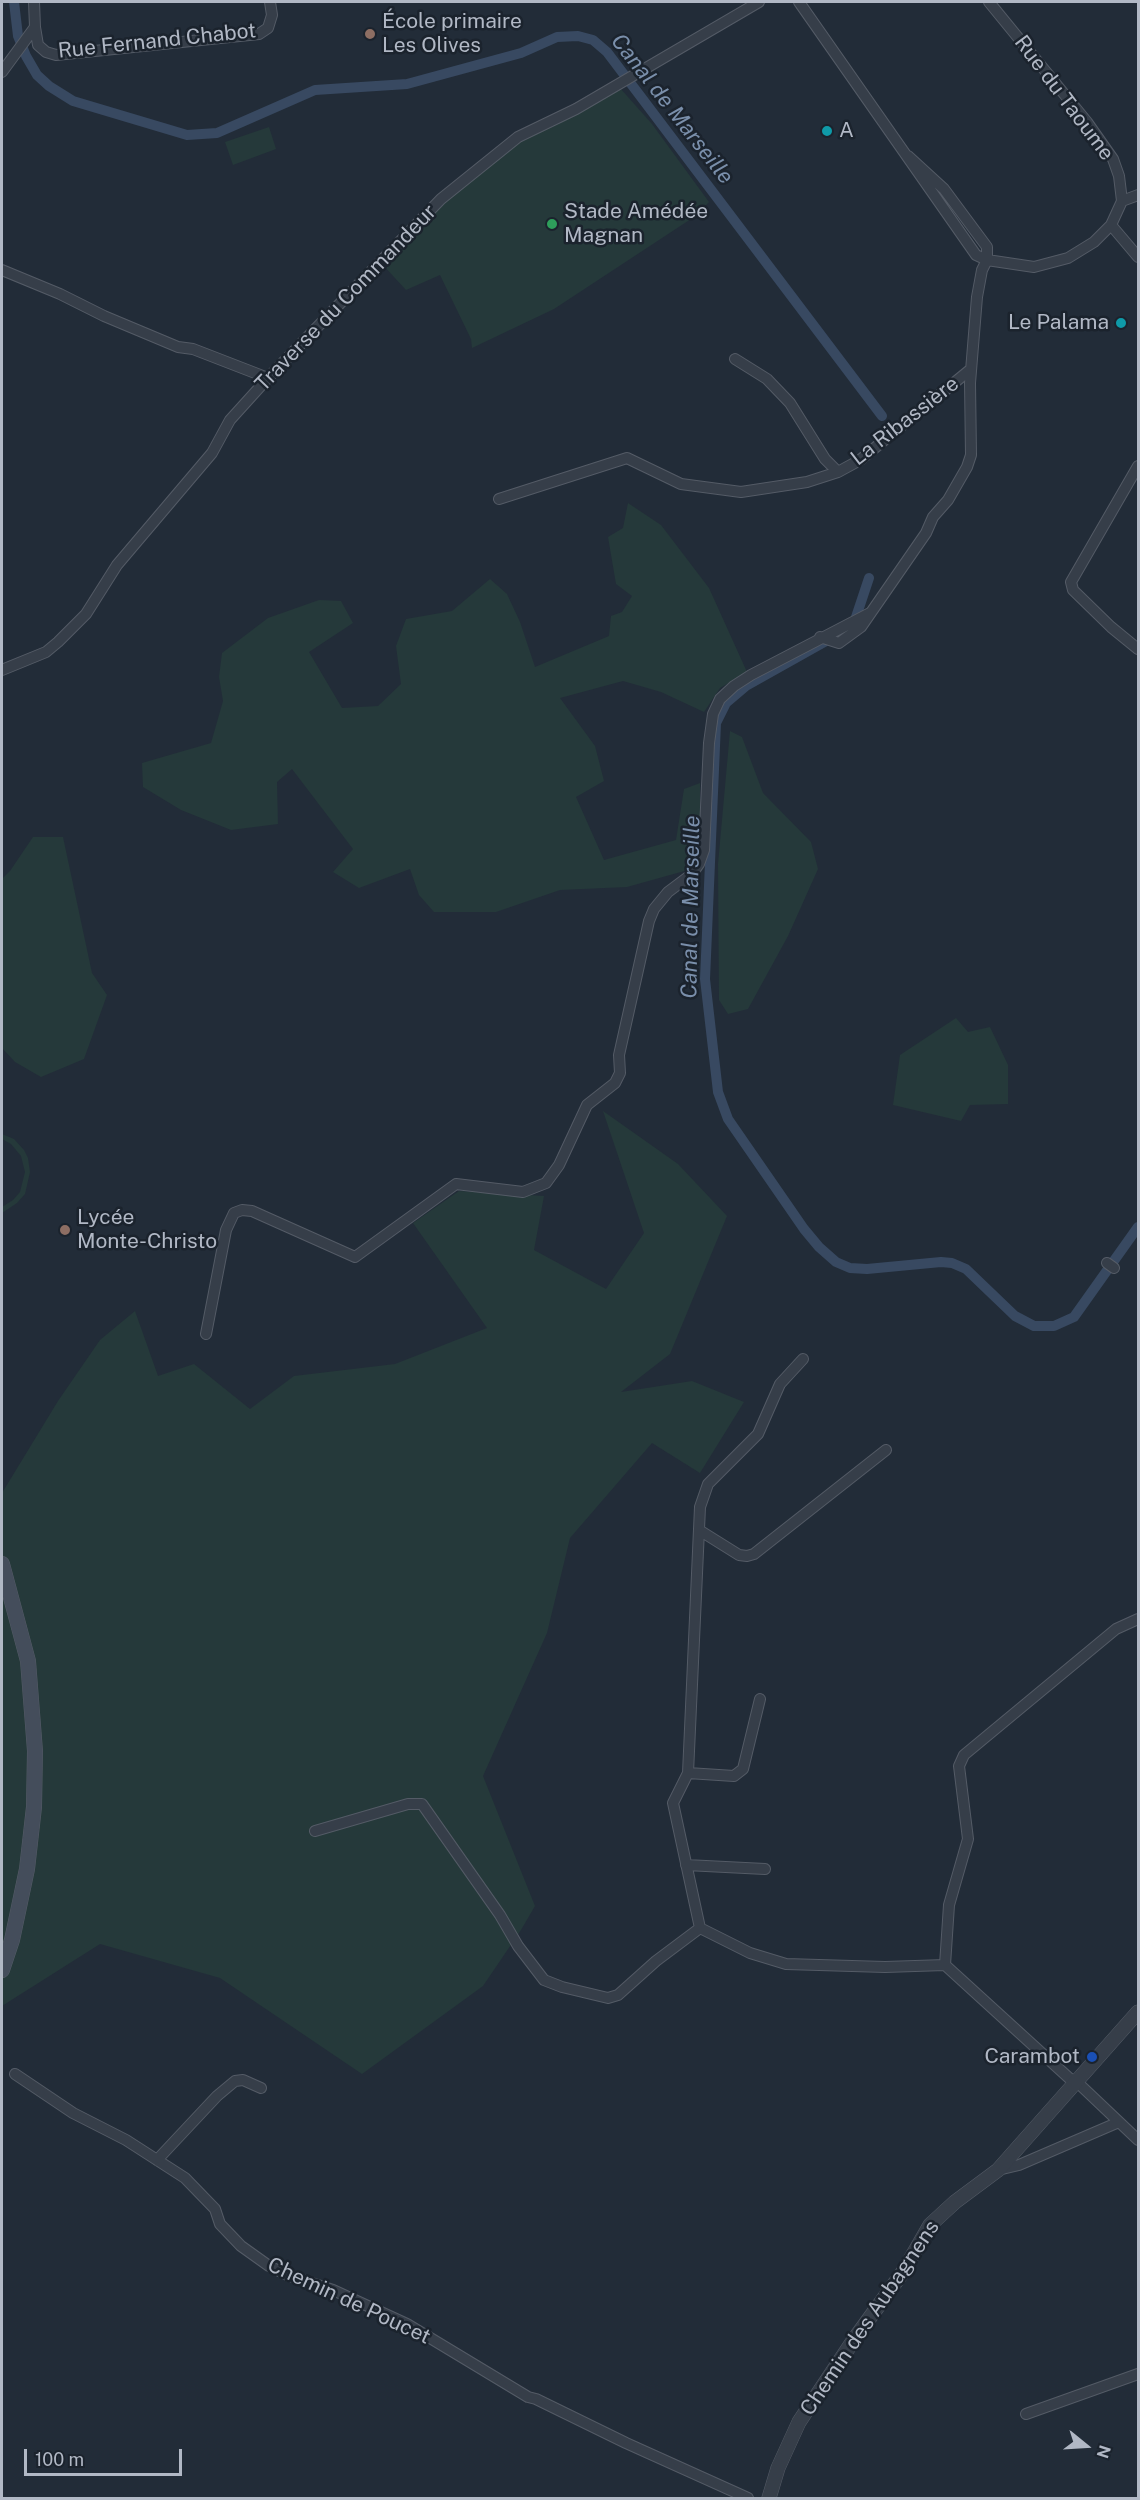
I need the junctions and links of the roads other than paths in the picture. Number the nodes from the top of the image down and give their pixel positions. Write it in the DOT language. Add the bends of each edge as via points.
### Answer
graph roads {
  1 [pos="34,2"];
  2 [pos="270,2"];
  3 [pos="759,2"];
  4 [pos="799,2"];
  5 [pos="989,2"];
  6 [pos="35,27"];
  7 [pos="2,72"];
  8 [pos="1138,195"];
  9 [pos="1122,201"];
  10 [pos="1111,225"];
  11 [pos="1138,256"];
  12 [pos="987,260"];
  13 [pos="2,270"];
  14 [pos="735,358"];
  15 [pos="971,369"];
  16 [pos="268,378"];
  17 [pos="1138,466"];
  18 [pos="838,472"];
  19 [pos="499,499"];
  20 [pos="862,617"];
  21 [pos="828,640"];
  22 [pos="1138,649"];
  23 [pos="2,670"];
  24 [pos="206,1334"];
  25 [pos="803,1359"];
  26 [pos="886,1450"];
  27 [pos="699,1530"];
  28 [pos="2,1564"];
  29 [pos="1138,1619"];
  30 [pos="760,1699"];
  31 [pos="688,1773"];
  32 [pos="315,1831"];
  33 [pos="686,1865"];
  34 [pos="765,1869"];
  35 [pos="700,1928"];
  36 [pos="945,1965"];
  37 [pos="2,1970"];
  38 [pos="1138,2012"];
  39 [pos="15,2074"];
  40 [pos="1077,2082"];
  41 [pos="261,2088"];
  42 [pos="1119,2122"];
  43 [pos="1138,2140"];
  44 [pos="157,2160"];
  45 [pos="998,2170"];
  46 [pos="1138,2374"];
  47 [pos="1026,2414"];
  48 [pos="748,2499"];
  49 [pos="769,2499"];
  1 -- 6 [label="street"];
  2 -- 6 [label="street, Rue Fernand Chabot" via="268,28 259,34 56,55 38,45"];
  3 -- 16 [label="street, Traverse du Commandeur" via="576,109 518,137 441,199"];
  4 -- 12 [label="street" via="976,255"];
  5 -- 9 [label="street, Rue du Taoume" via="1108,152 1119,176"];
  6 -- 7 [label="street"];
  8 -- 9 [label="street"];
  9 -- 10 [label="street"];
  10 -- 11 [label="street"];
  10 -- 12 [label="street" via="1094,242 1049,264 1034,267"];
  12 -- 15 [label="street" via="977,297"];
  13 -- 16 [label="street" via="157,338"];
  14 -- 18 [label="street, La Ribassière" via="767,379 790,403 825,459"];
  15 -- 18 [label="street, La Ribassière" via="861,460"];
  15 -- 20 [label="street" via="967,467 926,533"];
  16 -- 23 [label="street, Traverse du Commandeur" via="231,420 202,465 117,565 86,614 46,652"];
  17 -- 22 [label="street" via="1071,582 1072,590"];
  18 -- 19 [label="street, La Ribassière" via="807,482 741,492 681,484 627,458"];
  20 -- 21 [label="street"];
  20 -- 21 [label="street" via="855,633 839,643"];
  21 -- 24 [label="street" via="734,686 720,699 713,714 709,742 702,857 692,874 668,892 654,909 619,1055 620,1073 615,1083 587,1105 559,1165 546,1183 523,1192 456,1184 355,1257 252,1211 234,1213 226,1230"];
  25 -- 27 [label="street" via="780,1384 758,1434 708,1484"];
  26 -- 27 [label="street" via="754,1554 739,1555"];
  27 -- 31 [label="street"];
  28 -- 37 [label="main road" via="28,1661 34,1751 34,1807 27,1869"];
  29 -- 36 [label="street" via="1116,1629 964,1755 959,1766 968,1839 949,1905"];
  30 -- 31 [label="street" via="743,1769 734,1776"];
  31 -- 33 [label="street" via="673,1803"];
  32 -- 35 [label="street" via="408,1804 422,1804 524,1955 544,1980 562,1987 613,1998"];
  33 -- 34 [label="street"];
  33 -- 35 [label="street"];
  35 -- 36 [label="street" via="750,1953 786,1964"];
  36 -- 40 [label="street"];
  38 -- 40 [label="street, Chemin des Aubagnens"];
  39 -- 44 [label="street, Chemin de Poucet" via="73,2113"];
  40 -- 42 [label="street"];
  40 -- 45 [label="street, Chemin des Aubagnens"];
  41 -- 44 [label="street" via="243,2080 235,2081"];
  42 -- 43 [label="street"];
  42 -- 45 [label="street" via="1019,2165"];
  44 -- 48 [label="street, Chemin de Poucet" via="185,2178 215,2209 220,2224 241,2246 269,2266 406,2324 528,2397"];
  45 -- 49 [label="street, Chemin des Aubagnens" via="930,2224 903,2272 799,2422"];
  46 -- 47 [label="street"];
}
